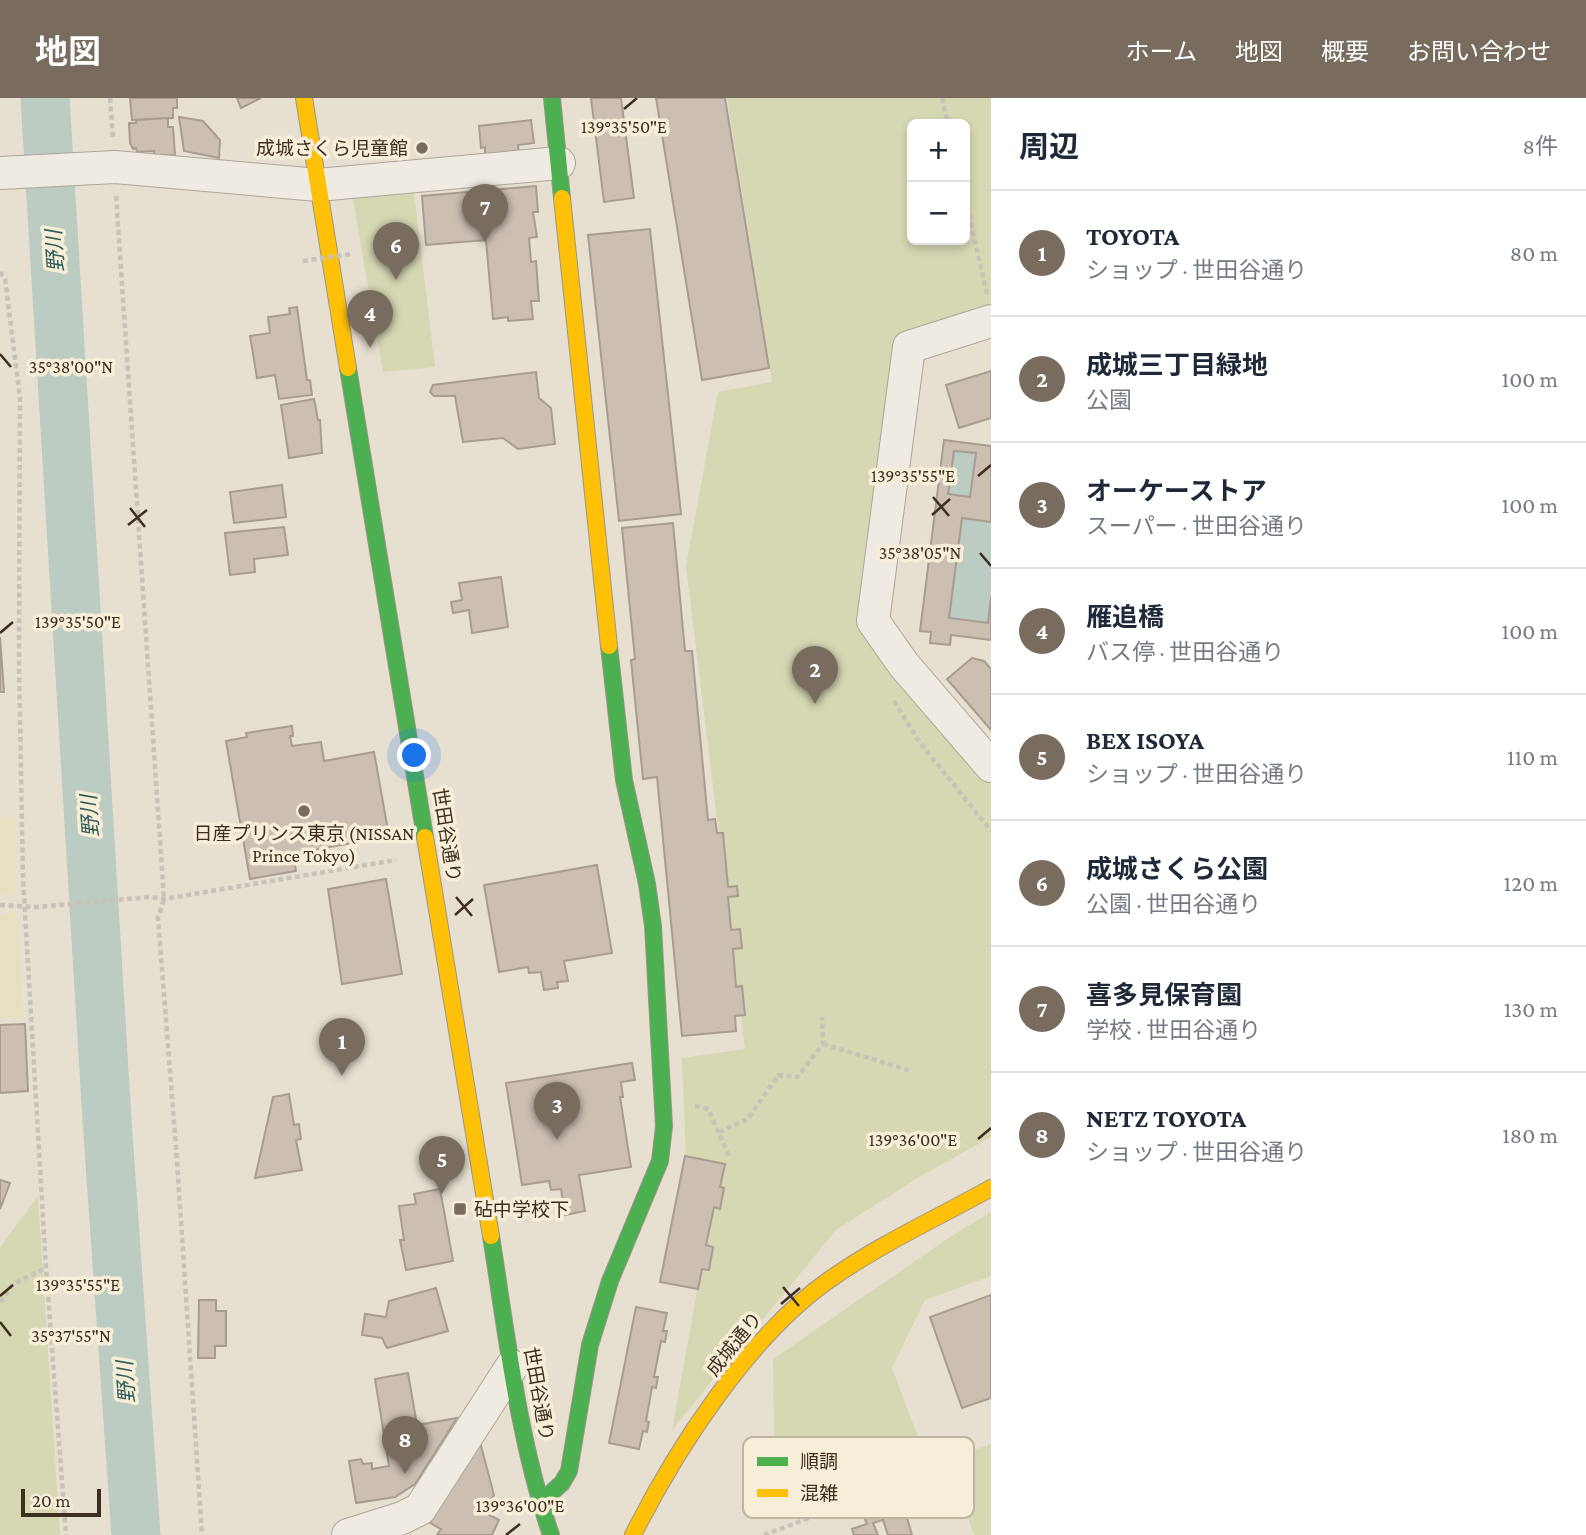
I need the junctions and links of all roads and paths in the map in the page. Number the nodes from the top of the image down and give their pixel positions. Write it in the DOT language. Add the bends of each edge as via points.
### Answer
graph roads {
  1 [pos="110,98"];
  2 [pos="304,98"];
  3 [pos="552,98"];
  4 [pos="942,98"];
  5 [pos="947,119"];
  6 [pos="559,163"];
  7 [pos="110,167"];
  8 [pos="0,173"];
  9 [pos="318,185"];
  10 [pos="970,220"];
  11 [pos="351,254"];
  12 [pos="303,261"];
  13 [pos="0,272"];
  14 [pos="990,310"];
  15 [pos="891,696"];
  16 [pos="991,766"];
  17 [pos="991,831"];
  18 [pos="428,854"];
  19 [pos="164,899"];
  20 [pos="0,905"];
  21 [pos="25,906"];
  22 [pos="822,1017"];
  23 [pos="823,1044"];
  24 [pos="911,1071"];
  25 [pos="719,1132"];
  26 [pos="722,1139"];
  27 [pos="730,1158"];
  28 [pos="991,1188"];
  29 [pos="46,1268"];
  30 [pos="0,1302"];
  31 [pos="512,1366"];
  32 [pos="540,1503"];
  33 [pos="809,1518"];
  34 [pos="66,1535"];
  35 [pos="202,1535"];
  36 [pos="348,1535"];
  37 [pos="551,1535"];
  38 [pos="634,1535"];
  39 [pos="764,1535"];
  1 -- 7 [label="path"];
  2 -- 9 [label="street, 世田谷通り"];
  3 -- 6 [label="street"];
  4 -- 5 [label="path"];
  6 -- 9 [label="street"];
  6 -- 32 [label="street" via="624,780 653,926 664,1126 660,1161 610,1281 590,1346 569,1471"];
  7 -- 8 [label="street"];
  7 -- 9 [label="street"];
  7 -- 19 [label="path"];
  9 -- 18 [label="street, 世田谷通り"];
  10 -- 14 [label="path"];
  11 -- 12 [label="path, bridge"];
  13 -- 21 [label="path" via="5,279 20,398 19,665"];
  14 -- 16 [label="street" via="909,347 873,621 904,665"];
  15 -- 17 [label="path" via="918,740"];
  18 -- 19 [label="path"];
  18 -- 31 [label="street, 世田谷通り"];
  19 -- 21 [label="path"];
  19 -- 35 [label="path" via="158,918"];
  20 -- 21 [label="path"];
  21 -- 29 [label="path"];
  22 -- 23 [label="path"];
  23 -- 24 [label="path"];
  23 -- 25 [label="path" via="797,1077 778,1075 748,1119"];
  26 -- 27 [label="path"];
  28 -- 38 [label="street, 成城通り" via="829,1280 785,1315 709,1412 645,1510"];
  29 -- 30 [label="path" via="13,1283"];
  29 -- 34 [label="path"];
  31 -- 32 [label="street, 世田谷通り"];
  31 -- 36 [label="street" via="420,1508"];
  32 -- 37 [label="street, 世田谷通り"];
  33 -- 39 [label="path"];
}
